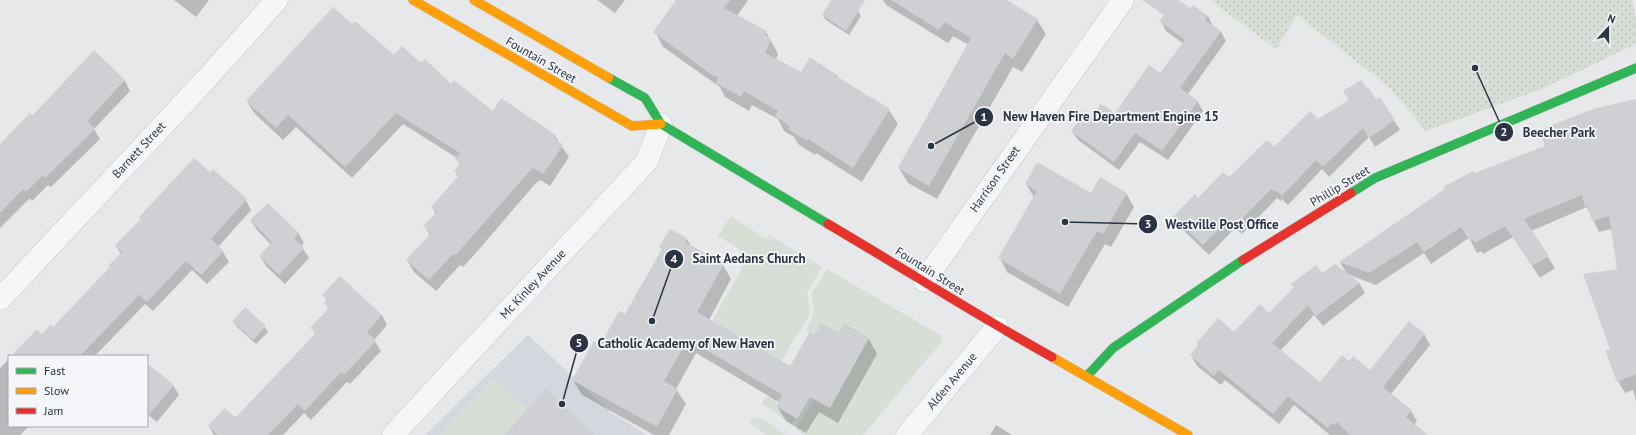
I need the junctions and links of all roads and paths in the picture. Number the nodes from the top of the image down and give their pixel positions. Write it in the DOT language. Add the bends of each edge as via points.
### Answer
graph roads {
  1 [pos="277,0"];
  2 [pos="413,0"];
  3 [pos="474,0"];
  4 [pos="1123,0"];
  5 [pos="1636,68"];
  6 [pos="661,124"];
  7 [pos="924,281"];
  8 [pos="0,299"];
  9 [pos="997,327"];
  10 [pos="1087,376"];
  11 [pos="393,435"];
  12 [pos="907,435"];
  13 [pos="1188,435"];
  1 -- 8 [label="street, Barnett Street" via="194,93"];
  2 -- 6 [label="main road, Fountain Street" via="632,126"];
  3 -- 6 [label="main road, Fountain Street" via="644,98"];
  4 -- 7 [label="street, Harrison Street"];
  5 -- 10 [label="main road, Phillip Street" via="1375,178 1238,263 1113,348"];
  6 -- 7 [label="main road, Fountain Street"];
  6 -- 11 [label="street, Mc Kinley Avenue" via="647,161"];
  7 -- 9 [label="main road, Fountain Street"];
  9 -- 10 [label="main road, Fountain Street"];
  9 -- 12 [label="street, Alden Avenue"];
  10 -- 13 [label="main road, Fountain Street"];
}
